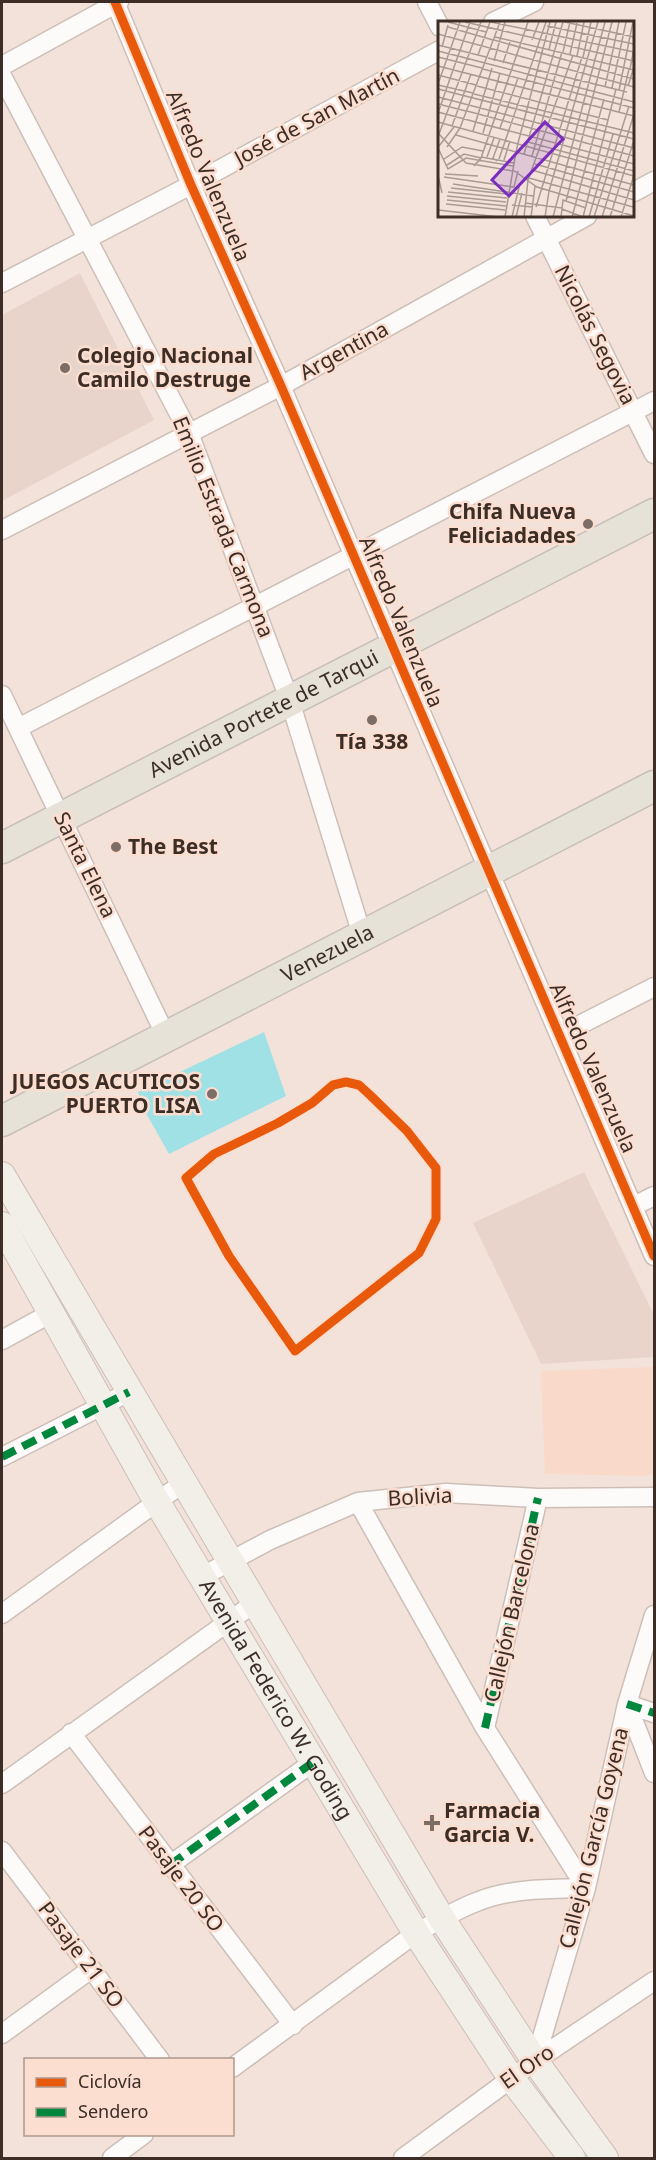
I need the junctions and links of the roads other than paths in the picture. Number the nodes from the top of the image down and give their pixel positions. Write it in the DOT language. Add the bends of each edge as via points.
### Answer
graph roads {
  1 [pos="116,2"];
  2 [pos="427,2"];
  3 [pos="534,2"];
  4 [pos="495,21"];
  5 [pos="438,23"];
  6 [pos="438,51"];
  7 [pos="2,66"];
  8 [pos="2,76"];
  9 [pos="654,181"];
  10 [pos="191,185"];
  11 [pos="635,191"];
  12 [pos="536,218"];
  13 [pos="583,218"];
  14 [pos="546,237"];
  15 [pos="85,239"];
  16 [pos="2,283"];
  17 [pos="281,386"];
  18 [pos="654,400"];
  19 [pos="634,411"];
  20 [pos="189,433"];
  21 [pos="654,454"];
  22 [pos="654,514"];
  23 [pos="2,530"];
  24 [pos="354,555"];
  25 [pos="256,605"];
  26 [pos="392,648"];
  27 [pos="2,695"];
  28 [pos="290,701"];
  29 [pos="18,728"];
  30 [pos="654,786"];
  31 [pos="62,817"];
  32 [pos="2,848"];
  33 [pos="487,870"];
  34 [pos="362,935"];
  35 [pos="654,987"];
  36 [pos="560,1035"];
  37 [pos="166,1036"];
  38 [pos="2,1121"];
  39 [pos="2,1174"];
  40 [pos="654,1196"];
  41 [pos="634,1206"];
  42 [pos="2,1225"];
  43 [pos="654,1256"];
  44 [pos="51,1313"];
  45 [pos="2,1340"];
  46 [pos="129,1392"];
  47 [pos="102,1405"];
  48 [pos="2,1457"];
  49 [pos="183,1483"];
  50 [pos="654,1497"];
  51 [pos="538,1498"];
  52 [pos="157,1502"];
  53 [pos="358,1502"];
  54 [pos="230,1560"];
  55 [pos="203,1576"];
  56 [pos="256,1602"];
  57 [pos="2,1614"];
  58 [pos="654,1615"];
  59 [pos="228,1619"];
  60 [pos="654,1663"];
  61 [pos="637,1671"];
  62 [pos="627,1704"];
  63 [pos="654,1713"];
  64 [pos="485,1728"];
  65 [pos="71,1733"];
  66 [pos="312,1763"];
  67 [pos="654,1773"];
  68 [pos="2,1784"];
  69 [pos="2,1851"];
  70 [pos="170,1865"];
  71 [pos="586,1888"];
  72 [pos="442,1919"];
  73 [pos="416,1933"];
  74 [pos="91,1969"];
  75 [pos="654,1981"];
  76 [pos="293,2025"];
  77 [pos="2,2034"];
  78 [pos="158,2058"];
  79 [pos="535,2061"];
  80 [pos="234,2067"];
  81 [pos="511,2078"];
  82 [pos="141,2136"];
  83 [pos="112,2158"];
  84 [pos="403,2158"];
  85 [pos="572,2158"];
  86 [pos="605,2158"];
  1 -- 7 [label="street"];
  1 -- 10 [label="street, Alfredo Valenzuela"];
  2 -- 5 [label="street"];
  3 -- 4 [label="street"];
  6 -- 10 [label="street, José de San Martín"];
  8 -- 15 [label="street, Emilio Estrada Carmona"];
  9 -- 11 [label="street"];
  10 -- 15 [label="street, José de San Martín"];
  10 -- 17 [label="street, Alfredo Valenzuela"];
  12 -- 14 [label="street, Nicolás Segovia"];
  13 -- 14 [label="street, Argentina"];
  14 -- 17 [label="street, Argentina"];
  14 -- 19 [label="street, Nicolás Segovia"];
  15 -- 16 [label="street, José de San Martín"];
  15 -- 20 [label="street, Emilio Estrada Carmona"];
  17 -- 20 [label="street, Argentina"];
  17 -- 24 [label="street, Alfredo Valenzuela"];
  18 -- 19 [label="street"];
  19 -- 21 [label="street, Nicolás Segovia"];
  19 -- 24 [label="street"];
  20 -- 23 [label="street, Argentina"];
  20 -- 25 [label="street, Emilio Estrada Carmona"];
  22 -- 26 [label="main road, Avenida Portete de Tarqui"];
  24 -- 25 [label="street"];
  24 -- 26 [label="street, Alfredo Valenzuela"];
  25 -- 28 [label="street, Emilio Estrada Carmona"];
  25 -- 29 [label="street"];
  26 -- 28 [label="main road, Avenida Portete de Tarqui"];
  26 -- 33 [label="street, Alfredo Valenzuela"];
  27 -- 29 [label="street, Santa Elena"];
  28 -- 31 [label="main road, Avenida Portete de Tarqui"];
  28 -- 34 [label="street, Emilio Estrada Carmona"];
  29 -- 31 [label="street, Santa Elena"];
  30 -- 33 [label="main road, Venezuela"];
  31 -- 32 [label="main road, Avenida Portete de Tarqui"];
  31 -- 37 [label="street, Santa Elena"];
  33 -- 34 [label="main road, Venezuela"];
  33 -- 36 [label="street, Alfredo Valenzuela"];
  34 -- 37 [label="main road, Venezuela"];
  35 -- 36 [label="street"];
  36 -- 41 [label="street, Alfredo Valenzuela"];
  37 -- 38 [label="main road, Venezuela"];
  39 -- 46 [label="street, Avenida Federico W. Goding"];
  40 -- 41 [label="street"];
  41 -- 43 [label="street, Alfredo Valenzuela"];
  42 -- 44 [label="street, Avenida Federico W. Goding"];
  44 -- 45 [label="street"];
  44 -- 47 [label="street, Avenida Federico W. Goding"];
  46 -- 47 [label="street"];
  46 -- 49 [label="street, Avenida Federico W. Goding"];
  47 -- 48 [label="street"];
  47 -- 52 [label="street, Avenida Federico W. Goding"];
  49 -- 52 [label="street"];
  49 -- 54 [label="street, Avenida Federico W. Goding"];
  50 -- 51 [label="street, Bolivia"];
  51 -- 53 [label="street, Bolivia" via="446,1493"];
  51 -- 64 [label="street, Callejón Barcelona"];
  52 -- 55 [label="street, Avenida Federico W. Goding"];
  52 -- 57 [label="street"];
  53 -- 54 [label="street, Bolivia"];
  53 -- 64 [label="street"];
  54 -- 55 [label="street, Bolivia"];
  54 -- 56 [label="street, Avenida Federico W. Goding"];
  55 -- 59 [label="street, Avenida Federico W. Goding"];
  56 -- 59 [label="street"];
  56 -- 72 [label="street, Avenida Federico W. Goding"];
  58 -- 61 [label="street, Callejón García Goyena"];
  59 -- 65 [label="street"];
  59 -- 66 [label="street, Avenida Federico W. Goding"];
  60 -- 61 [label="street"];
  61 -- 62 [label="street, Callejón García Goyena"];
  62 -- 63 [label="street"];
  62 -- 67 [label="street"];
  62 -- 71 [label="street, Callejón García Goyena"];
  64 -- 71 [label="street"];
  65 -- 68 [label="street"];
  65 -- 70 [label="street, Pasaje 20 SO"];
  66 -- 70 [label="street"];
  66 -- 73 [label="street, Avenida Federico W. Goding"];
  69 -- 74 [label="street, Pasaje 21 SO"];
  70 -- 76 [label="street, Pasaje 20 SO"];
  71 -- 72 [label="street" via="531,1889 479,1900"];
  71 -- 79 [label="street, Callejón García Goyena"];
  72 -- 73 [label="street"];
  72 -- 79 [label="street, Avenida Federico W. Goding"];
  73 -- 76 [label="street"];
  73 -- 81 [label="street, Avenida Federico W. Goding"];
  74 -- 77 [label="street"];
  74 -- 78 [label="street, Pasaje 21 SO"];
  75 -- 79 [label="street, El Oro"];
  76 -- 80 [label="street"];
  79 -- 81 [label="street, El Oro"];
  79 -- 86 [label="street, Avenida Federico W. Goding"];
  81 -- 84 [label="street, El Oro"];
  81 -- 85 [label="street, Avenida Federico W. Goding"];
  82 -- 83 [label="street"];
}
